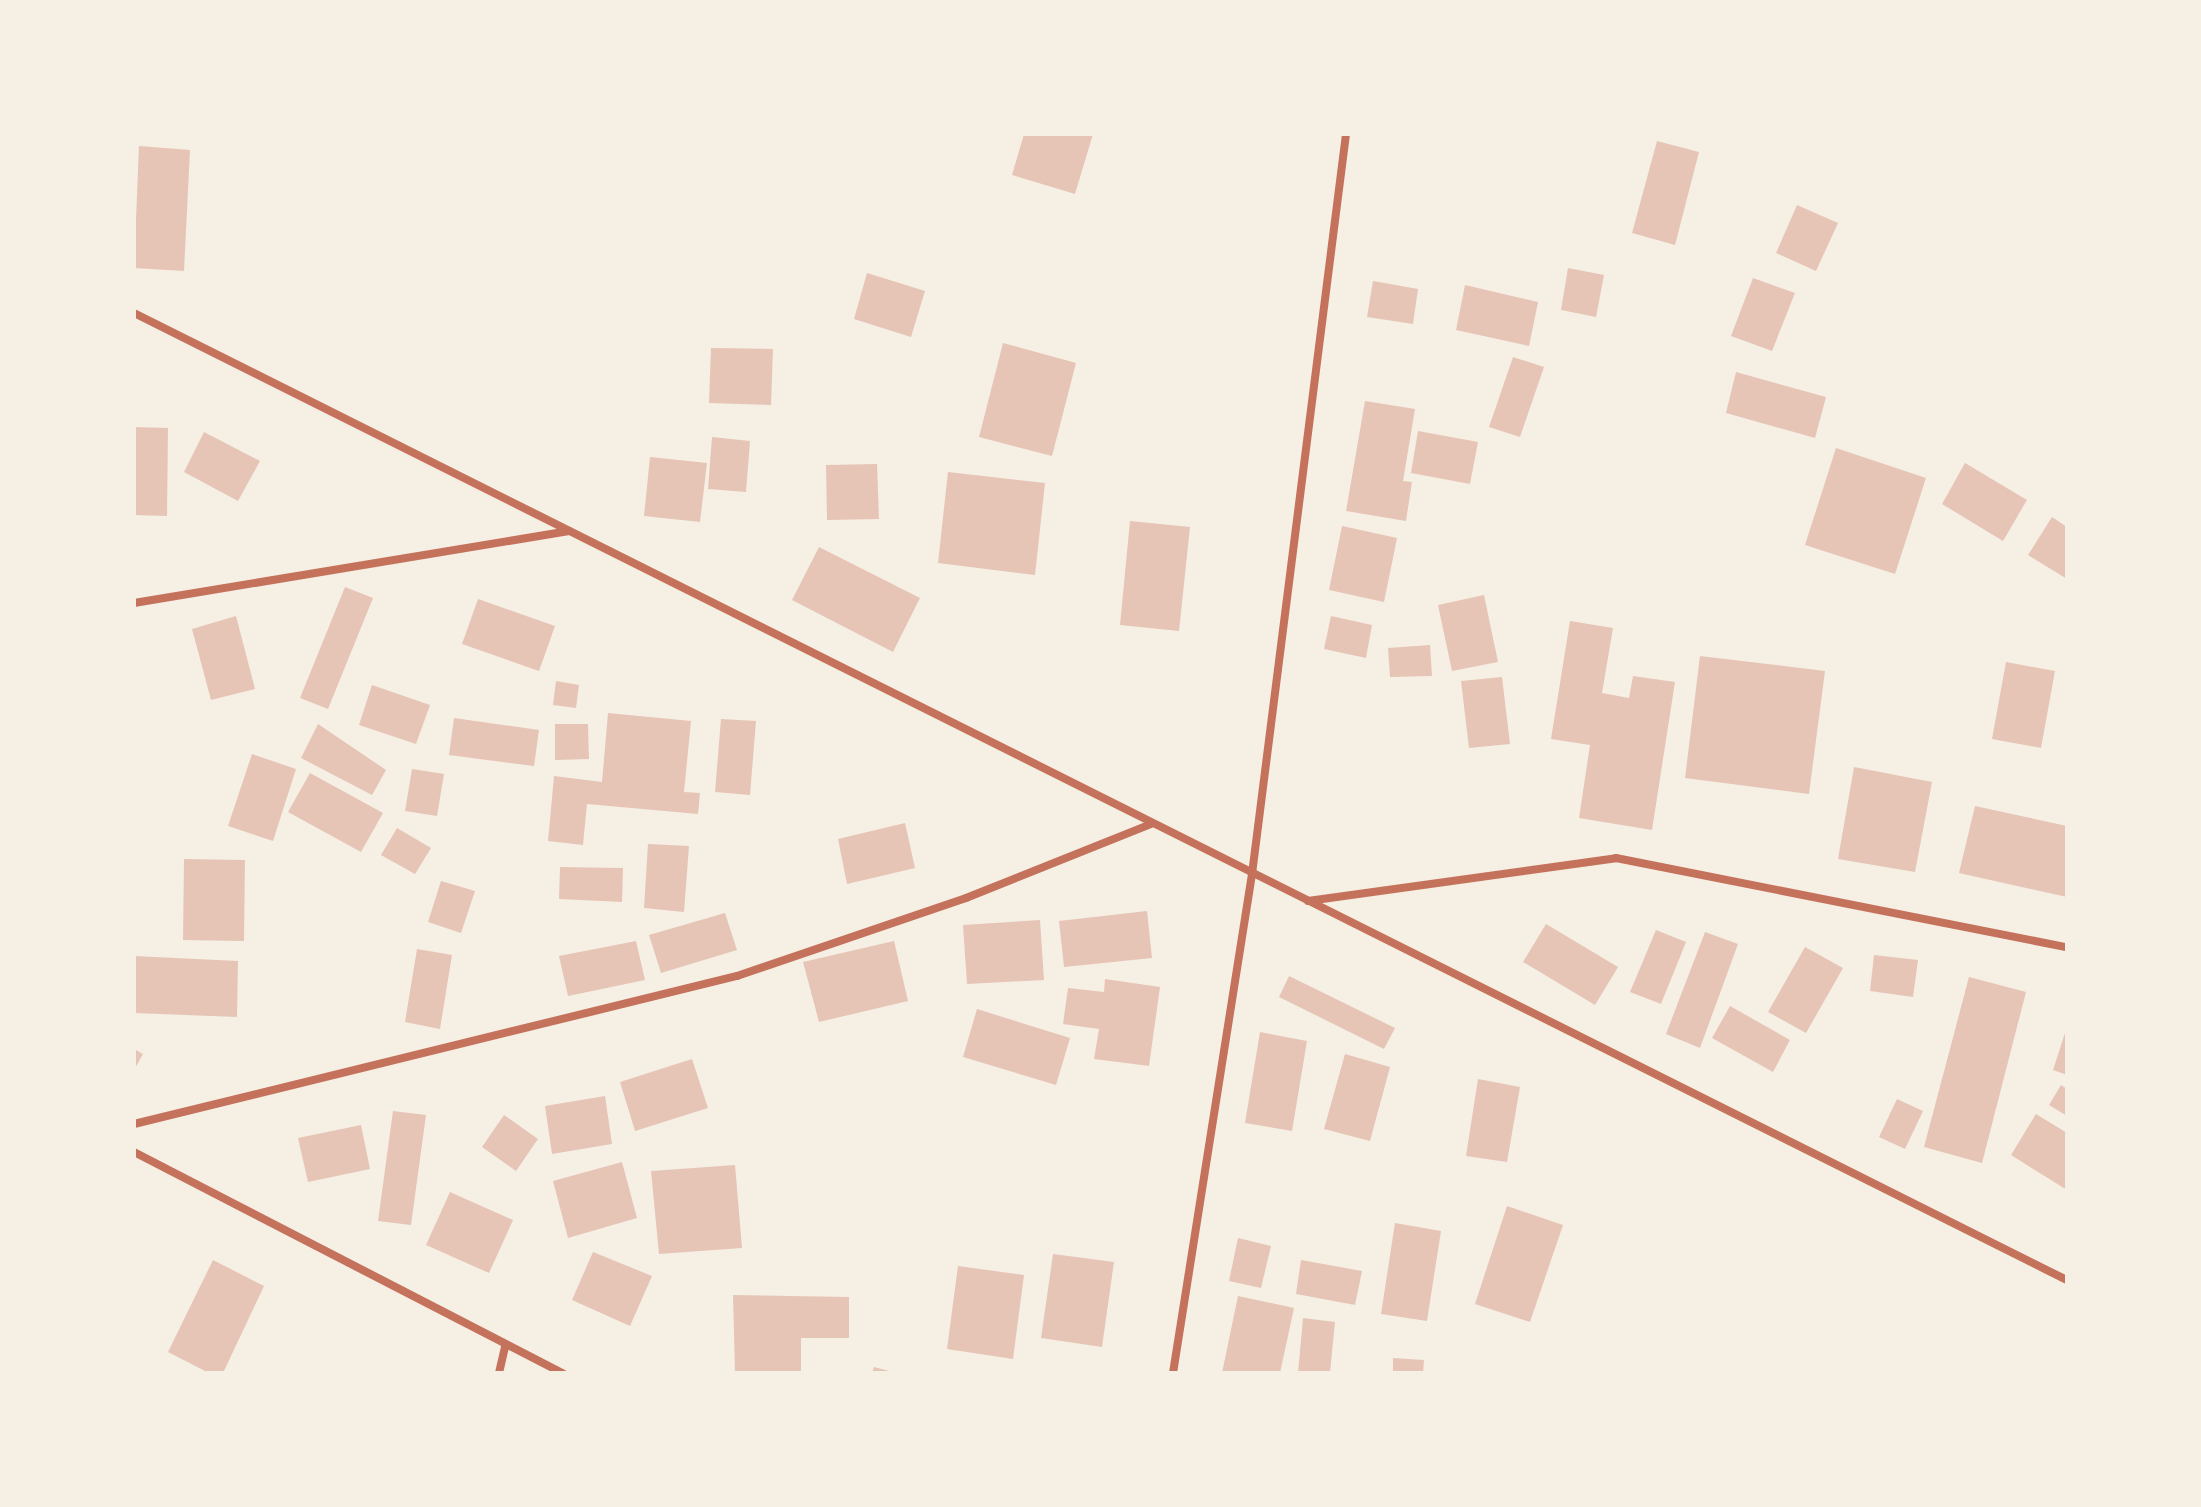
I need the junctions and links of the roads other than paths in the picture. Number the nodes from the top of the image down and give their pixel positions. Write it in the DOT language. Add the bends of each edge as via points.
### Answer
graph roads {
  1 [pos="1346,134"];
  2 [pos="134,313"];
  3 [pos="570,531"];
  4 [pos="134,603"];
  5 [pos="1151,824"];
  6 [pos="1252,874"];
  7 [pos="1308,901"];
  8 [pos="2067,947"];
  9 [pos="134,1124"];
  10 [pos="134,1152"];
  11 [pos="2067,1280"];
  12 [pos="505,1346"];
  13 [pos="499,1373"];
  14 [pos="563,1373"];
  15 [pos="1173,1373"];
  1 -- 6 [label="street"];
  2 -- 3 [label="street"];
  3 -- 4 [label="street"];
  3 -- 5 [label="street"];
  5 -- 6 [label="street"];
  5 -- 9 [label="street" via="966,898 737,976"];
  6 -- 7 [label="street"];
  6 -- 15 [label="street"];
  7 -- 8 [label="street" via="1616,858"];
  7 -- 11 [label="street"];
  10 -- 12 [label="street"];
  12 -- 13 [label="street"];
  12 -- 14 [label="street"];
}
